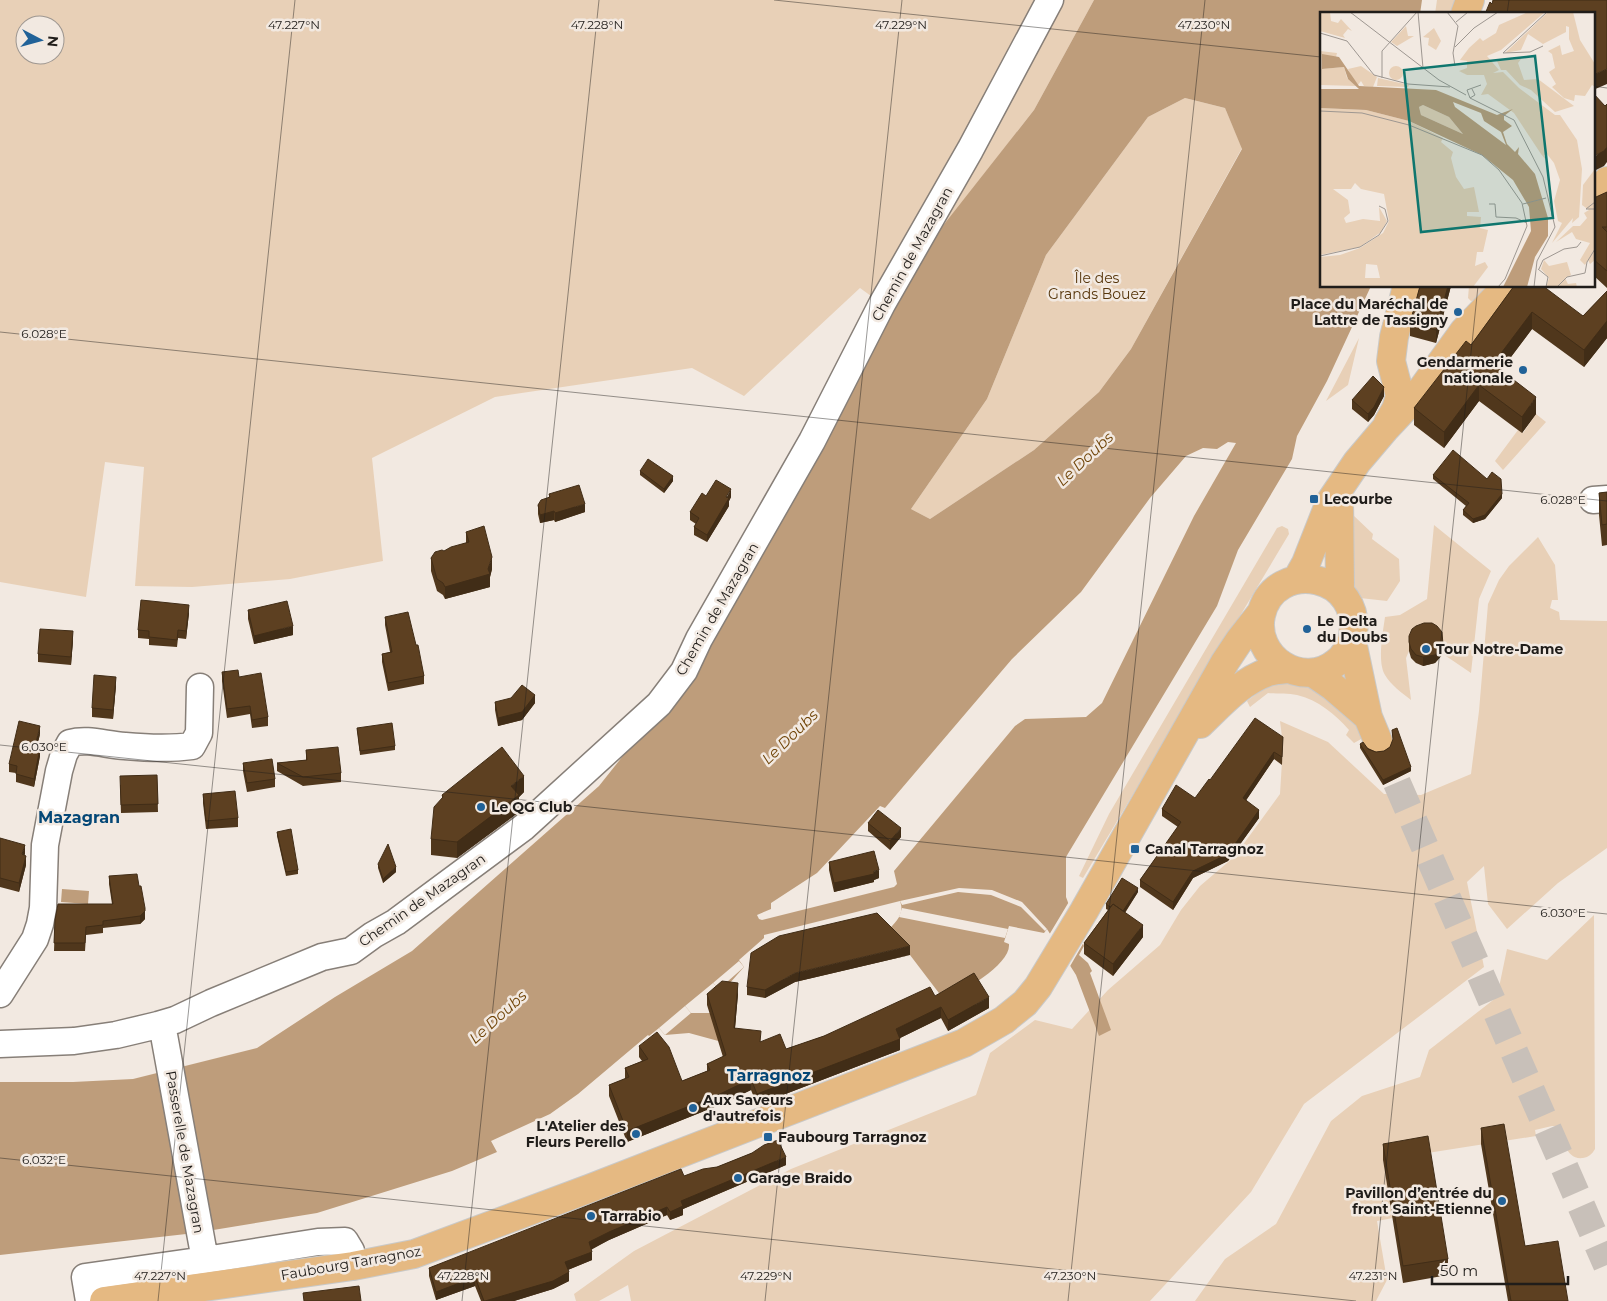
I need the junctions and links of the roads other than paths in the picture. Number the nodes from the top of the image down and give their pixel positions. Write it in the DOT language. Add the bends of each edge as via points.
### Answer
graph roads {
  1 [pos="1050,0"];
  2 [pos="1470,0"];
  3 [pos="1466,12"];
  4 [pos="1406,288"];
  5 [pos="1505,288"];
  6 [pos="1385,429"];
  7 [pos="1339,488"];
  8 [pos="1297,579"];
  9 [pos="1340,592"];
  10 [pos="1261,613"];
  11 [pos="1352,640"];
  12 [pos="1300,671"];
  13 [pos="200,687"];
  14 [pos="1180,742"];
  15 [pos="0,994"];
  16 [pos="164,1033"];
  17 [pos="0,1044"];
  18 [pos="204,1253"];
  19 [pos="353,1266"];
  20 [pos="88,1301"];
  21 [pos="104,1301"];
  1 -- 16 [label="street, Chemin de Mazagran" via="970,150 882,304 808,450 684,671 659,704 524,827 396,922 351,950 322,957"];
  2 -- 3 [label="main road"];
  4 -- 6 [label="main road" via="1391,361 1400,396"];
  5 -- 6 [label="main road" via="1464,331 1420,392"];
  6 -- 7 [label="main road"];
  7 -- 8 [label="main road"];
  7 -- 9 [label="main road"];
  8 -- 9 [label="main road" via="1327,583"];
  8 -- 10 [label="main road" via="1274,592"];
  9 -- 11 [label="main road" via="1354,619"];
  10 -- 12 [label="main road" via="1262,640 1267,652 1276,662"];
  10 -- 14 [label="main road, Faubourg Tarragnoz" via="1225,662"];
  11 -- 12 [label="main road" via="1346,652 1326,669"];
  11 -- 12 [label="main road" via="1373,729 1332,686"];
  12 -- 14 [label="main road, Faubourg Tarragnoz" via="1268,672 1246,684"];
  13 -- 15 [label="street" via="199,734 192,746 175,749 133,747 80,740 70,744 59,771 45,845 40,924 35,939"];
  14 -- 19 [label="main road, Faubourg Tarragnoz" via="1038,987 1004,1020 964,1043 432,1248"];
  16 -- 17 [label="street, Chemin de Mazagran"];
  16 -- 18 [label="street, Passerelle de Mazagran"];
  18 -- 19 [label="street" via="345,1241"];
  18 -- 20 [label="street" via="86,1276"];
  19 -- 21 [label="main road, Faubourg Tarragnoz"];
}
